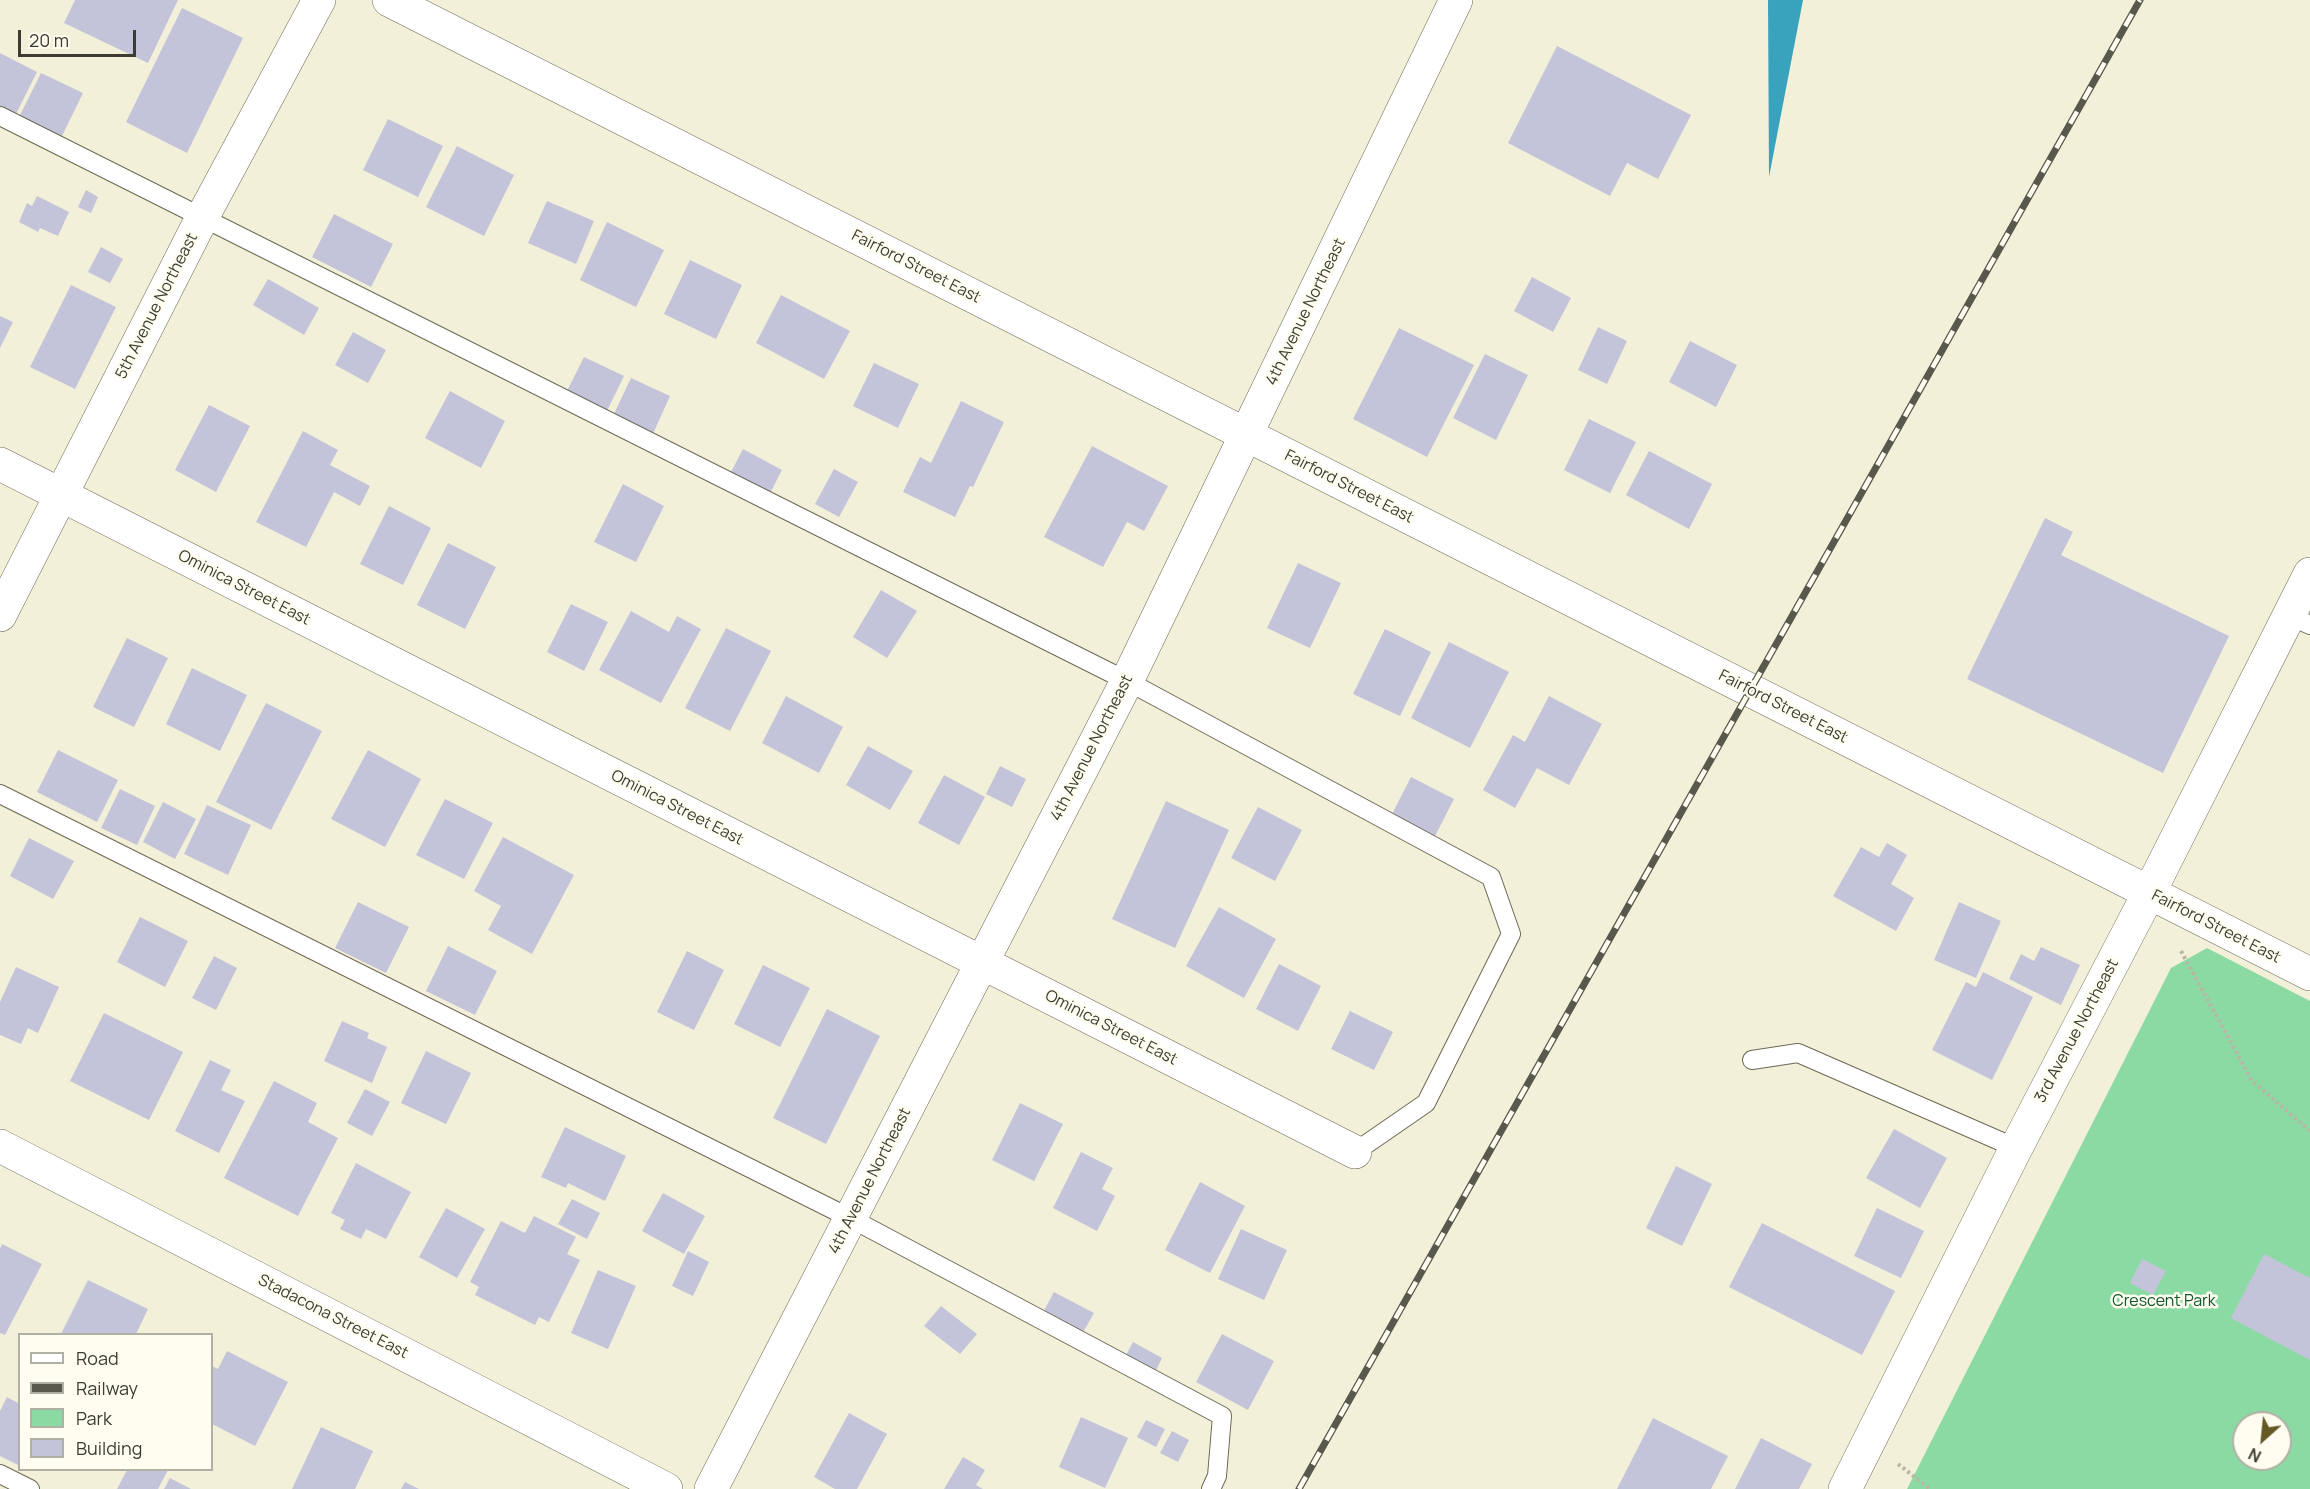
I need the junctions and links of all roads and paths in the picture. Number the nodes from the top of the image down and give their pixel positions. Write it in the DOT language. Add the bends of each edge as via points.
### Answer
graph roads {
  1 [pos="319,0"];
  2 [pos="388,0"];
  3 [pos="1456,0"];
  4 [pos="0,116"];
  5 [pos="202,218"];
  6 [pos="1246,435"];
  7 [pos="0,464"];
  8 [pos="62,496"];
  9 [pos="2310,574"];
  10 [pos="0,615"];
  11 [pos="2300,620"];
  12 [pos="1127,681"];
  13 [pos="0,794"];
  14 [pos="2149,893"];
  15 [pos="2178,945"];
  16 [pos="981,962"];
  17 [pos="2310,974"];
  18 [pos="1752,1060"];
  19 [pos="2310,1131"];
  20 [pos="0,1146"];
  21 [pos="2016,1148"];
  22 [pos="1355,1152"];
  23 [pos="852,1219"];
  24 [pos="0,1474"];
  25 [pos="30,1489"];
  26 [pos="666,1489"];
  27 [pos="711,1489"];
  28 [pos="1211,1489"];
  29 [pos="1845,1489"];
  1 -- 5 [label="street, 5th Avenue Northeast"];
  2 -- 6 [label="street, Fairford Street East"];
  3 -- 6 [label="street, 4th Avenue Northeast"];
  4 -- 5 [label="lane"];
  5 -- 8 [label="street, 5th Avenue Northeast"];
  5 -- 12 [label="lane"];
  6 -- 12 [label="street, 4th Avenue Northeast"];
  6 -- 14 [label="street, Fairford Street East"];
  7 -- 8 [label="street, Ominica Street East"];
  8 -- 10 [label="street, 5th Avenue Northeast"];
  8 -- 16 [label="street, Ominica Street East"];
  9 -- 11 [label="street, 3rd Avenue Northeast"];
  11 -- 14 [label="street, 3rd Avenue Northeast"];
  12 -- 16 [label="street, 4th Avenue Northeast"];
  12 -- 22 [label="lane" via="1491,877 1511,934 1426,1103"];
  13 -- 23 [label="lane"];
  14 -- 17 [label="street, Fairford Street East"];
  14 -- 21 [label="street, 3rd Avenue Northeast"];
  15 -- 19 [label="path" via="2252,1081"];
  16 -- 22 [label="street, Ominica Street East"];
  16 -- 23 [label="street, 4th Avenue Northeast"];
  18 -- 21 [label="lane" via="1798,1053"];
  20 -- 26 [label="street, Stadacona Street East"];
  21 -- 29 [label="street, 3rd Avenue Northeast"];
  23 -- 27 [label="street, 4th Avenue Northeast"];
  23 -- 28 [label="lane" via="1222,1416 1217,1476"];
  24 -- 25 [label="lane"];
}
